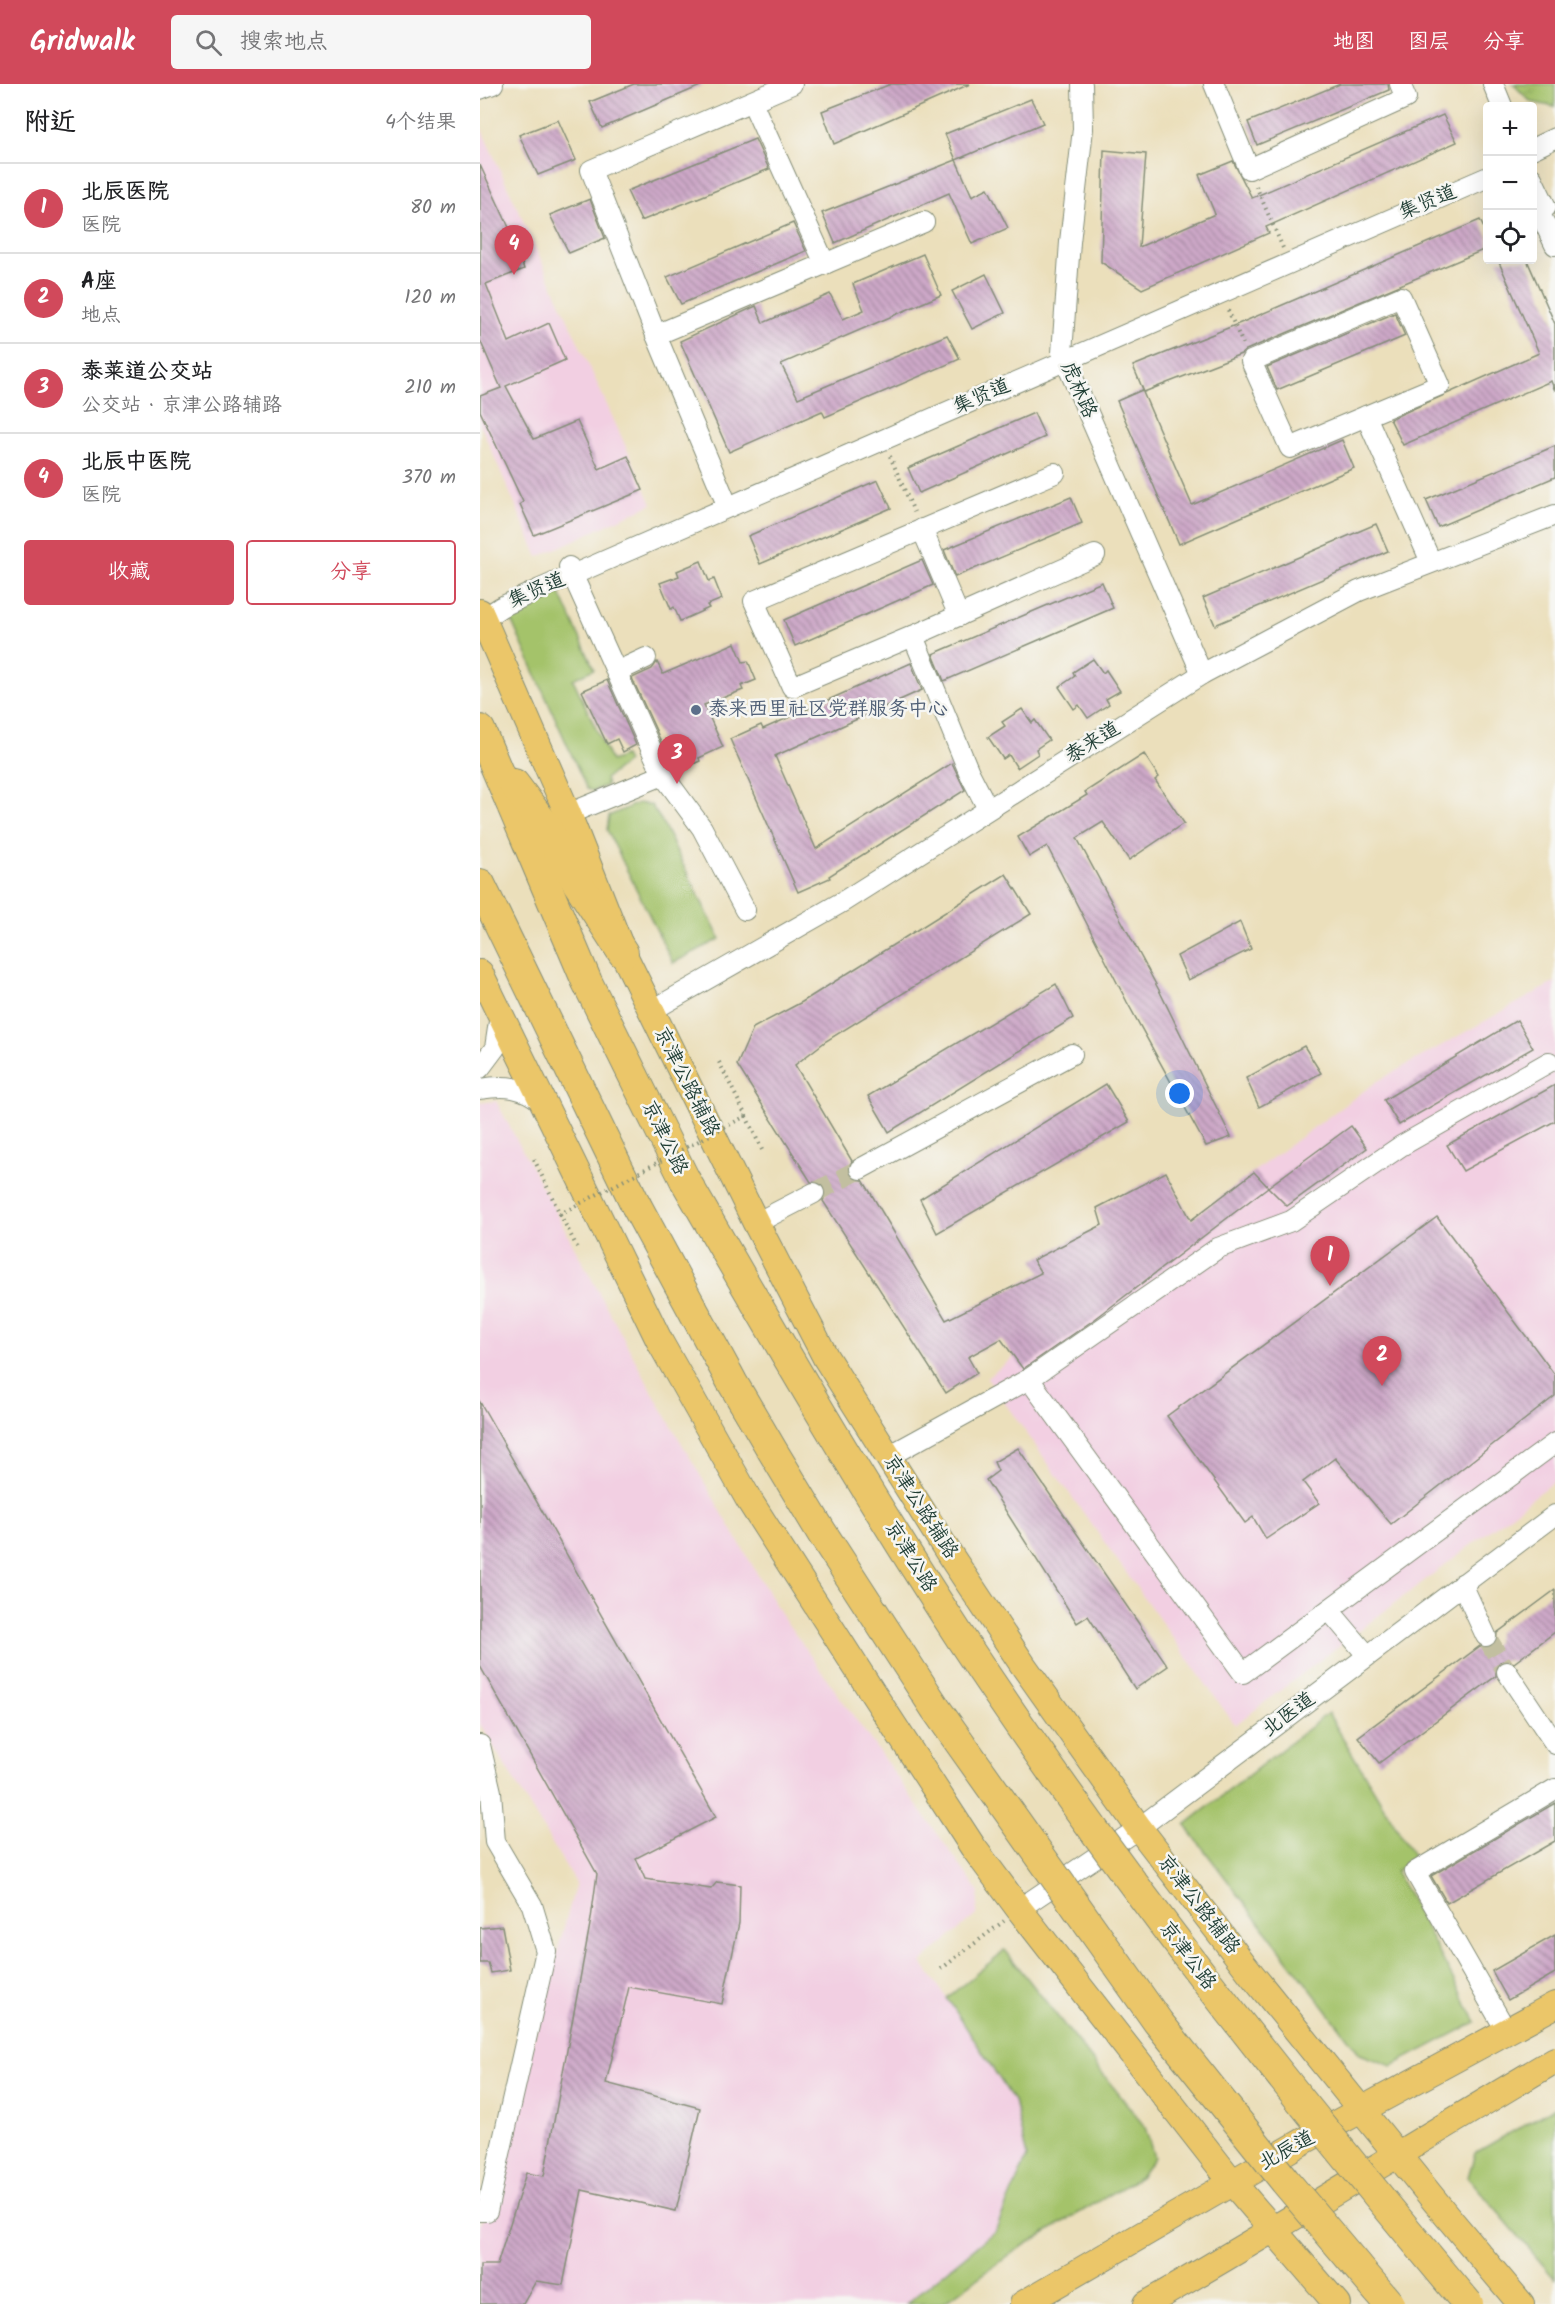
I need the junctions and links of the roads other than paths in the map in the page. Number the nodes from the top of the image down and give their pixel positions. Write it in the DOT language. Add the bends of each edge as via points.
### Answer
graph roads {
  1 [pos="493,84"];
  2 [pos="792,84"];
  3 [pos="1082,84"];
  4 [pos="1214,84"];
  5 [pos="1400,84"];
  6 [pos="1485,84"];
  7 [pos="1493,84"];
  8 [pos="480,89"];
  9 [pos="752,102"];
  10 [pos="1492,102"];
  11 [pos="1500,102"];
  12 [pos="1555,138"];
  13 [pos="1537,147"];
  14 [pos="1555,147"];
  15 [pos="1535,156"];
  16 [pos="1483,170"];
  17 [pos="1483,179"];
  18 [pos="1537,187"];
  19 [pos="1537,206"];
  20 [pos="924,222"];
  21 [pos="1555,225"];
  22 [pos="1555,245"];
  23 [pos="825,264"];
  24 [pos="656,336"];
  25 [pos="1063,357"];
  26 [pos="1366,416"];
  27 [pos="1054,473"];
  28 [pos="726,503"];
  29 [pos="1555,515"];
  30 [pos="922,530"];
  31 [pos="1095,555"];
  32 [pos="1431,562"];
  33 [pos="571,571"];
  34 [pos="481,613"];
  35 [pos="959,616"];
  36 [pos="913,636"];
  37 [pos="646,658"];
  38 [pos="616,672"];
  39 [pos="1202,674"];
  40 [pos="483,737"];
  41 [pos="663,775"];
  42 [pos="988,809"];
  43 [pos="568,814"];
  44 [pos="480,884"];
  45 [pos="745,910"];
  46 [pos="623,953"];
  47 [pos="480,973"];
  48 [pos="651,1011"];
  49 [pos="500,1015"];
  50 [pos="1072,1054"];
  51 [pos="1549,1062"];
  52 [pos="480,1068"];
  53 [pos="480,1089"];
  54 [pos="543,1103"];
  55 [pos="860,1169"];
  56 [pos="814,1193"];
  57 [pos="756,1223"];
  58 [pos="1029,1379"];
  59 [pos="1555,1443"];
  60 [pos="887,1457"];
  61 [pos="1555,1515"];
  62 [pos="1462,1584"];
  63 [pos="1329,1610"];
  64 [pos="1486,1636"];
  65 [pos="1367,1655"];
  66 [pos="1507,1672"];
  67 [pos="1555,1744"];
  68 [pos="480,1745"];
  69 [pos="1555,1789"];
  70 [pos="1139,1828"];
  71 [pos="1019,1909"];
  72 [pos="1555,2005"];
  73 [pos="1507,2032"];
  74 [pos="1555,2060"];
  75 [pos="1361,2111"];
  76 [pos="1396,2154"];
  77 [pos="1232,2182"];
  78 [pos="480,2211"];
  79 [pos="1274,2230"];
  80 [pos="1023,2304"];
  81 [pos="1146,2304"];
  82 [pos="1337,2304"];
  83 [pos="1389,2304"];
  84 [pos="1468,2304"];
  85 [pos="1521,2304"];
  1 -- 8 [label="street"];
  2 -- 9 [label="street"];
  3 -- 25 [label="street, 虎林路" via="1083,129 1070,242"];
  4 -- 5 [label="street" via="1249,169 1406,98"];
  6 -- 10 [label="street"];
  7 -- 11 [label="street"];
  9 -- 23 [label="street"];
  9 -- 24 [label="street" via="591,170"];
  12 -- 13 [label="street"];
  14 -- 15 [label="street"];
  16 -- 25 [label="street, 集贤道"];
  17 -- 25 [label="street, 集贤道"];
  18 -- 21 [label="street"];
  19 -- 22 [label="street"];
  20 -- 23 [label="street"];
  23 -- 24 [label="street"];
  24 -- 28 [label="street"];
  25 -- 28 [label="street, 集贤道"];
  25 -- 28 [label="street, 集贤道" via="883,440"];
  25 -- 39 [label="street, 虎林路"];
  26 -- 26 [label="street" via="1290,448 1251,361 1401,297 1440,385"];
  26 -- 32 [label="street"];
  27 -- 30 [label="street"];
  28 -- 33 [label="street, 集贤道"];
  29 -- 32 [label="street, 泰来道"];
  30 -- 35 [label="street"];
  30 -- 36 [label="street" via="754,601 792,687"];
  31 -- 35 [label="street"];
  32 -- 39 [label="street, 泰来道" via="1359,591"];
  33 -- 34 [label="street, 集贤道"];
  33 -- 38 [label="street"];
  34 -- 43 [label="main road, 京津公路辅路"];
  35 -- 36 [label="street"];
  36 -- 42 [label="street"];
  37 -- 38 [label="street"];
  38 -- 41 [label="street"];
  39 -- 42 [label="street, 泰来道"];
  40 -- 46 [label="highway" via="544,824"];
  40 -- 84 [label="highway, 京津公路, bridge" via="587,982 685,1179 830,1430 962,1640 1162,1923 1342,2153"];
  41 -- 43 [label="street"];
  41 -- 45 [label="street" via="702,828"];
  42 -- 48 [label="street, 泰来道" via="844,901"];
  43 -- 46 [label="main road, 京津公路辅路"];
  44 -- 83 [label="highway, bridge" via="636,1205 732,1382 822,1533 936,1709 1158,2022"];
  46 -- 48 [label="main road, 京津公路辅路"];
  47 -- 49 [label="main road"];
  48 -- 57 [label="main road, 京津公路辅路"];
  49 -- 52 [label="street" via="495,1048"];
  49 -- 54 [label="main road"];
  50 -- 55 [label="street"];
  51 -- 58 [label="street" via="1401,1146 1291,1221 1218,1248"];
  53 -- 54 [label="street" via="518,1088"];
  54 -- 71 [label="main road" via="660,1342 748,1500 973,1847"];
  56 -- 57 [label="street"];
  57 -- 60 [label="main road, 京津公路辅路" via="826,1359"];
  58 -- 60 [label="street"];
  58 -- 63 [label="street" via="1243,1673"];
  59 -- 63 [label="street"];
  60 -- 70 [label="main road, 京津公路辅路" via="1023,1665"];
  61 -- 62 [label="street, 北医道"];
  62 -- 64 [label="street"];
  62 -- 65 [label="street, 北医道"];
  63 -- 65 [label="street"];
  65 -- 70 [label="street, 北医道"];
  66 -- 67 [label="street"];
  68 -- 78 [label="street" via="491,1792 495,1842 532,1905 546,1951 487,2211"];
  69 -- 73 [label="street" via="1415,1872"];
  70 -- 71 [label="street, 北医道"];
  70 -- 75 [label="main road, 京津公路辅路"];
  71 -- 77 [label="main road"];
  72 -- 73 [label="main road, 北辰道"];
  73 -- 75 [label="main road, 北辰道"];
  74 -- 76 [label="main road"];
  75 -- 76 [label="main road, 京津公路辅路"];
  75 -- 77 [label="main road, 北辰道"];
  76 -- 79 [label="main road"];
  76 -- 85 [label="main road, 京津公路辅路"];
  77 -- 79 [label="main road"];
  77 -- 80 [label="main road, 北辰道"];
  79 -- 81 [label="main road"];
  79 -- 82 [label="main road"];
}
